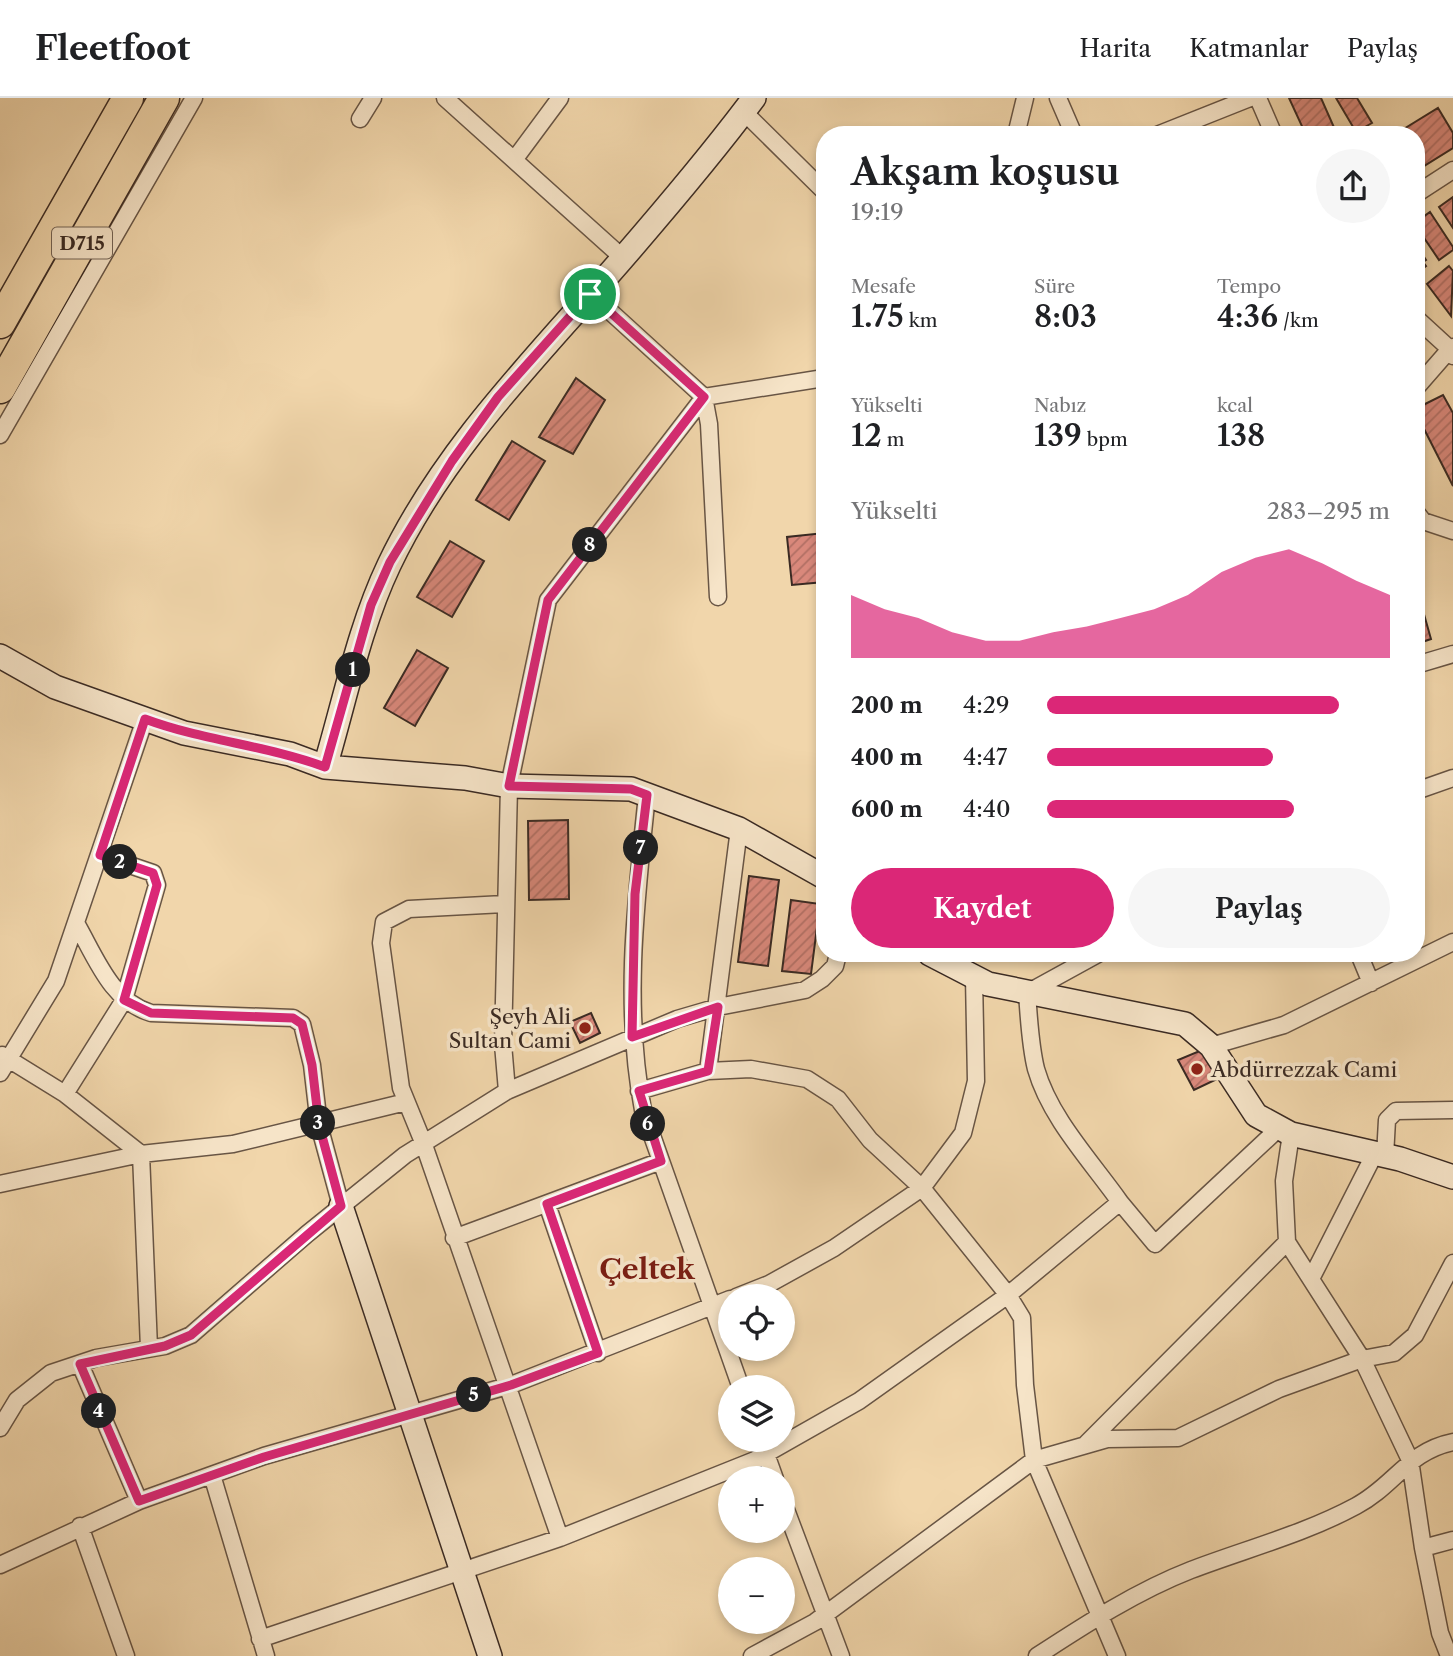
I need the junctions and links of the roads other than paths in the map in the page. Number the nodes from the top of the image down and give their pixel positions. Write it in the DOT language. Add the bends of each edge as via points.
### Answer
graph roads {
  1 [pos="128,98"];
  2 [pos="164,98"];
  3 [pos="194,98"];
  4 [pos="373,98"];
  5 [pos="444,98"];
  6 [pos="560,98"];
  7 [pos="1025,98"];
  8 [pos="1058,98"];
  9 [pos="1250,98"];
  10 [pos="1258,98"];
  11 [pos="749,105"];
  12 [pos="360,119"];
  13 [pos="1018,126"];
  14 [pos="1070,126"];
  15 [pos="1180,126"];
  16 [pos="1270,126"];
  17 [pos="514,160"];
  18 [pos="1453,170"];
  19 [pos="816,179"];
  20 [pos="1425,188"];
  21 [pos="623,258"];
  22 [pos="590,294"];
  23 [pos="0,323"];
  24 [pos="1425,326"];
  25 [pos="1452,351"];
  26 [pos="1425,379"];
  27 [pos="816,380"];
  28 [pos="0,388"];
  29 [pos="704,397"];
  30 [pos="0,435"];
  31 [pos="1425,522"];
  32 [pos="1453,531"];
  33 [pos="718,597"];
  34 [pos="1453,654"];
  35 [pos="0,656"];
  36 [pos="1425,662"];
  37 [pos="145,719"];
  38 [pos="325,767"];
  39 [pos="1453,779"];
  40 [pos="509,786"];
  41 [pos="1425,788"];
  42 [pos="647,795"];
  43 [pos="739,829"];
  44 [pos="100,855"];
  45 [pos="816,872"];
  46 [pos="505,904"];
  47 [pos="76,923"];
  48 [pos="1453,942"];
  49 [pos="1425,956"];
  50 [pos="836,962"];
  51 [pos="950,962"];
  52 [pos="1083,962"];
  53 [pos="1362,962"];
  54 [pos="1413,962"];
  55 [pos="974,977"];
  56 [pos="1371,983"];
  57 [pos="1027,993"];
  58 [pos="124,1000"];
  59 [pos="718,1007"];
  60 [pos="632,1037"];
  61 [pos="1211,1046"];
  62 [pos="3,1062"];
  63 [pos="708,1071"];
  64 [pos="507,1091"];
  65 [pos="639,1091"];
  66 [pos="65,1094"];
  67 [pos="406,1102"];
  68 [pos="1453,1110"];
  69 [pos="319,1125"];
  70 [pos="1284,1131"];
  71 [pos="424,1142"];
  72 [pos="141,1154"];
  73 [pos="1380,1154"];
  74 [pos="661,1161"];
  75 [pos="0,1172"];
  76 [pos="1453,1177"];
  77 [pos="7,1183"];
  78 [pos="922,1188"];
  79 [pos="1120,1202"];
  80 [pos="547,1204"];
  81 [pos="341,1206"];
  82 [pos="454,1238"];
  83 [pos="1287,1242"];
  84 [pos="1453,1263"];
  85 [pos="1312,1278"];
  86 [pos="767,1284"];
  87 [pos="1008,1295"];
  88 [pos="718,1304"];
  89 [pos="711,1307"];
  90 [pos="149,1349"];
  91 [pos="598,1353"];
  92 [pos="1362,1359"];
  93 [pos="80,1364"];
  94 [pos="736,1375"];
  95 [pos="507,1386"];
  96 [pos="410,1414"];
  97 [pos="0,1427"];
  98 [pos="795,1432"];
  99 [pos="1453,1442"];
  100 [pos="1084,1446"];
  101 [pos="752,1452"];
  102 [pos="1034,1460"];
  103 [pos="1410,1460"];
  104 [pos="212,1475"];
  105 [pos="139,1501"];
  106 [pos="80,1527"];
  107 [pos="795,1534"];
  108 [pos="560,1538"];
  109 [pos="1453,1540"];
  110 [pos="1423,1548"];
  111 [pos="0,1565"];
  112 [pos="462,1571"];
  113 [pos="825,1615"];
  114 [pos="1098,1617"];
  115 [pos="260,1639"];
  116 [pos="126,1656"];
  117 [pos="266,1656"];
  118 [pos="490,1656"];
  119 [pos="752,1656"];
  120 [pos="841,1656"];
  121 [pos="1037,1656"];
  122 [pos="1117,1656"];
  123 [pos="1449,1656"];
  1 -- 23 [label="highway, D715"];
  2 -- 28 [label="highway, D715"];
  3 -- 30 [label="street"];
  4 -- 12 [label="street"];
  5 -- 17 [label="street"];
  6 -- 17 [label="street"];
  7 -- 13 [label="street"];
  8 -- 14 [label="street"];
  9 -- 15 [label="street"];
  10 -- 16 [label="street"];
  11 -- 19 [label="street"];
  11 -- 21 [label="street"];
  17 -- 21 [label="street"];
  18 -- 20 [label="street"];
  21 -- 22 [label="street"];
  22 -- 29 [label="street"];
  22 -- 38 [label="street" via="498,397 390,562 371,605"];
  24 -- 25 [label="street"];
  25 -- 26 [label="street"];
  27 -- 29 [label="street"];
  29 -- 33 [label="street"];
  29 -- 40 [label="street" via="548,600"];
  31 -- 32 [label="street"];
  34 -- 36 [label="street"];
  35 -- 37 [label="street" via="55,687"];
  37 -- 38 [label="street" via="184,733 290,754"];
  37 -- 44 [label="street"];
  38 -- 40 [label="street"];
  39 -- 41 [label="street"];
  40 -- 42 [label="street" via="631,789"];
  40 -- 46 [label="street"];
  42 -- 43 [label="street"];
  42 -- 60 [label="street" via="635,894"];
  43 -- 45 [label="street"];
  43 -- 59 [label="street"];
  44 -- 47 [label="street"];
  44 -- 58 [label="street" via="153,873 157,885"];
  46 -- 64 [label="street"];
  46 -- 67 [label="street" via="409,909 384,922 381,943"];
  47 -- 58 [label="street"];
  47 -- 62 [label="street" via="56,981"];
  48 -- 49 [label="street"];
  50 -- 59 [label="street" via="822,979 805,989"];
  51 -- 55 [label="street"];
  52 -- 57 [label="street"];
  53 -- 56 [label="street"];
  54 -- 56 [label="street"];
  55 -- 57 [label="street"];
  55 -- 78 [label="street" via="976,1081 963,1133"];
  56 -- 61 [label="street" via="1284,1025"];
  57 -- 61 [label="street" via="1185,1024"];
  57 -- 79 [label="street" via="1041,1083"];
  58 -- 66 [label="street"];
  58 -- 69 [label="street" via="151,1013 293,1018 302,1024 307,1041"];
  59 -- 60 [label="street"];
  59 -- 63 [label="street"];
  60 -- 64 [label="street"];
  60 -- 65 [label="street"];
  61 -- 70 [label="street" via="1256,1115"];
  62 -- 66 [label="street"];
  63 -- 65 [label="street"];
  63 -- 78 [label="street" via="751,1069 807,1079 838,1099 870,1140"];
  64 -- 71 [label="street"];
  65 -- 74 [label="street"];
  66 -- 72 [label="street"];
  67 -- 69 [label="street"];
  67 -- 71 [label="street"];
  68 -- 73 [label="street" via="1396,1111 1387,1119"];
  69 -- 72 [label="street" via="233,1144"];
  69 -- 81 [label="street"];
  70 -- 73 [label="street"];
  70 -- 79 [label="street" via="1155,1244"];
  70 -- 83 [label="street"];
  71 -- 81 [label="street"];
  71 -- 82 [label="street"];
  72 -- 77 [label="street"];
  72 -- 90 [label="street"];
  73 -- 76 [label="street"];
  73 -- 85 [label="street"];
  74 -- 80 [label="street"];
  74 -- 89 [label="street"];
  75 -- 77 [label="street"];
  78 -- 86 [label="street" via="834,1248"];
  78 -- 87 [label="street"];
  79 -- 87 [label="street"];
  80 -- 82 [label="street"];
  80 -- 91 [label="street"];
  81 -- 90 [label="street" via="191,1335"];
  81 -- 96 [label="street"];
  82 -- 95 [label="street"];
  83 -- 85 [label="street"];
  83 -- 100 [label="street"];
  84 -- 92 [label="street" via="1415,1335 1394,1353"];
  85 -- 92 [label="street"];
  87 -- 98 [label="street" via="859,1401"];
  87 -- 102 [label="street" via="1022,1318"];
  88 -- 89 [label="street"];
  89 -- 91 [label="street"];
  89 -- 94 [label="street"];
  90 -- 93 [label="street"];
  91 -- 95 [label="street"];
  92 -- 100 [label="street" via="1279,1389 1178,1438 1107,1439"];
  92 -- 103 [label="street"];
  93 -- 97 [label="street" via="51,1373 17,1400"];
  93 -- 105 [label="street"];
  95 -- 96 [label="street"];
  95 -- 108 [label="street"];
  96 -- 104 [label="street"];
  96 -- 112 [label="street"];
  99 -- 103 [label="street"];
  100 -- 102 [label="street"];
  101 -- 108 [label="street"];
  102 -- 113 [label="street"];
  102 -- 114 [label="street"];
  103 -- 110 [label="street"];
  103 -- 114 [label="street" via="1381,1490 1357,1506 1189,1571"];
  104 -- 105 [label="street"];
  104 -- 115 [label="street"];
  105 -- 106 [label="street"];
  106 -- 111 [label="street"];
  106 -- 116 [label="street"];
  107 -- 113 [label="street"];
  108 -- 112 [label="street"];
  109 -- 110 [label="street"];
  110 -- 123 [label="street"];
  112 -- 115 [label="street"];
  112 -- 118 [label="street"];
  113 -- 119 [label="street"];
  113 -- 120 [label="street"];
  114 -- 121 [label="street"];
  114 -- 122 [label="street"];
  115 -- 117 [label="street"];
}
